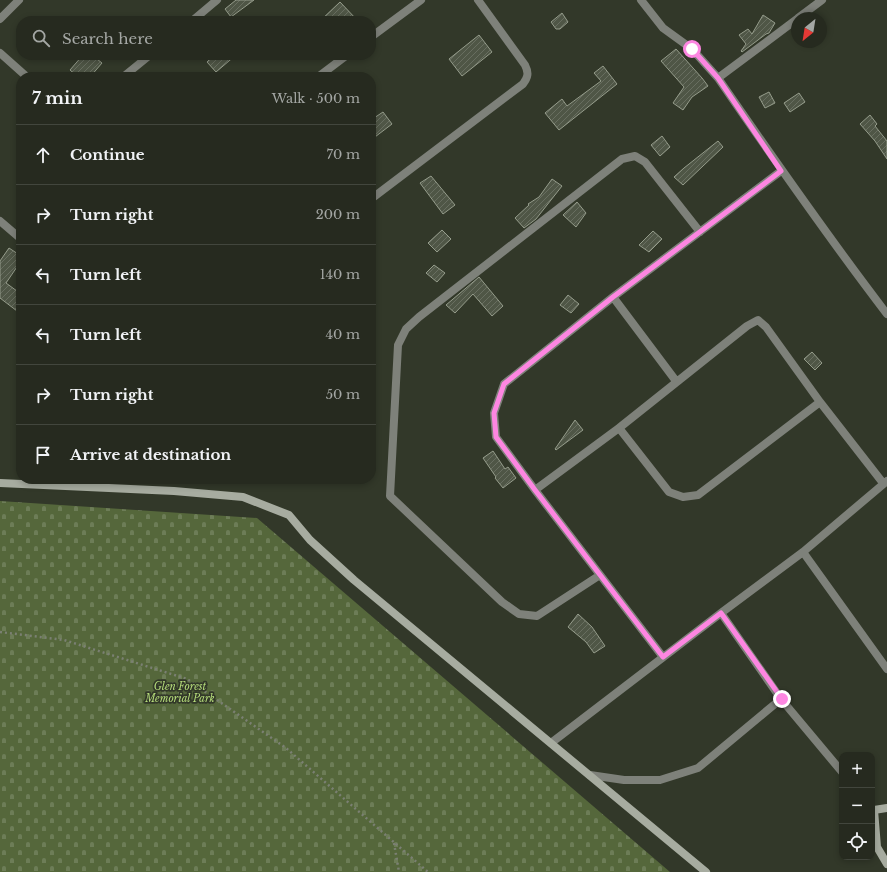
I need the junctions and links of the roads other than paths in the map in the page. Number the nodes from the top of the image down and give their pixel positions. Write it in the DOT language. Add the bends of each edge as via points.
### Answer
graph roads {
  1 [pos="19,0"];
  2 [pos="217,0"];
  3 [pos="421,0"];
  4 [pos="478,0"];
  5 [pos="641,0"];
  6 [pos="822,0"];
  7 [pos="805,12"];
  8 [pos="198,16"];
  9 [pos="0,19"];
  10 [pos="791,23"];
  11 [pos="376,33"];
  12 [pos="0,53"];
  13 [pos="144,60"];
  14 [pos="340,60"];
  15 [pos="21,72"];
  16 [pos="129,72"];
  17 [pos="325,72"];
  18 [pos="718,78"];
  19 [pos="781,171"];
  20 [pos="376,195"];
  21 [pos="0,221"];
  22 [pos="700,232"];
  23 [pos="16,235"];
  24 [pos="613,297"];
  25 [pos="887,314"];
  26 [pos="676,381"];
  27 [pos="820,402"];
  28 [pos="619,428"];
  29 [pos="885,482"];
  30 [pos="0,483"];
  31 [pos="16,484"];
  32 [pos="22,484"];
  33 [pos="535,490"];
  34 [pos="803,552"];
  35 [pos="600,575"];
  36 [pos="721,613"];
  37 [pos="663,657"];
  38 [pos="887,669"];
  39 [pos="782,699"];
  40 [pos="551,743"];
  41 [pos="839,768"];
  42 [pos="590,775"];
  43 [pos="887,808"];
  44 [pos="875,809"];
  45 [pos="874,824"];
  46 [pos="887,864"];
  47 [pos="706,872"];
  1 -- 9 [label="street"];
  2 -- 8 [label="street"];
  3 -- 11 [label="street"];
  4 -- 20 [label="street" via="525,65 527,78 523,84"];
  5 -- 18 [label="street" via="663,28 692,49"];
  6 -- 7 [label="street"];
  10 -- 18 [label="street"];
  12 -- 15 [label="street"];
  13 -- 16 [label="street"];
  14 -- 17 [label="street"];
  18 -- 19 [label="street"];
  19 -- 22 [label="street"];
  19 -- 25 [label="street"];
  21 -- 23 [label="street"];
  22 -- 24 [label="street"];
  22 -- 35 [label="street" via="645,162 634,156 622,159 415,321 406,329 398,345 390,496 502,602 519,614 537,616"];
  24 -- 26 [label="street"];
  24 -- 33 [label="street" via="504,384 494,413 496,437"];
  26 -- 27 [label="street" via="746,326 758,320 766,327"];
  26 -- 28 [label="street"];
  27 -- 28 [label="street" via="698,495 683,497 669,492"];
  27 -- 29 [label="street"];
  28 -- 33 [label="street"];
  29 -- 34 [label="street"];
  30 -- 31 [label="street"];
  32 -- 40 [label="street" via="244,497 289,516 310,540 354,580"];
  33 -- 35 [label="street"];
  34 -- 36 [label="street"];
  34 -- 38 [label="street"];
  35 -- 37 [label="street"];
  36 -- 37 [label="street"];
  36 -- 39 [label="street"];
  37 -- 40 [label="street"];
  39 -- 41 [label="street"];
  39 -- 42 [label="street" via="698,768 660,780 624,780"];
  40 -- 42 [label="street"];
  42 -- 47 [label="street"];
  43 -- 44 [label="street"];
  45 -- 46 [label="street" via="876,846"];
}
